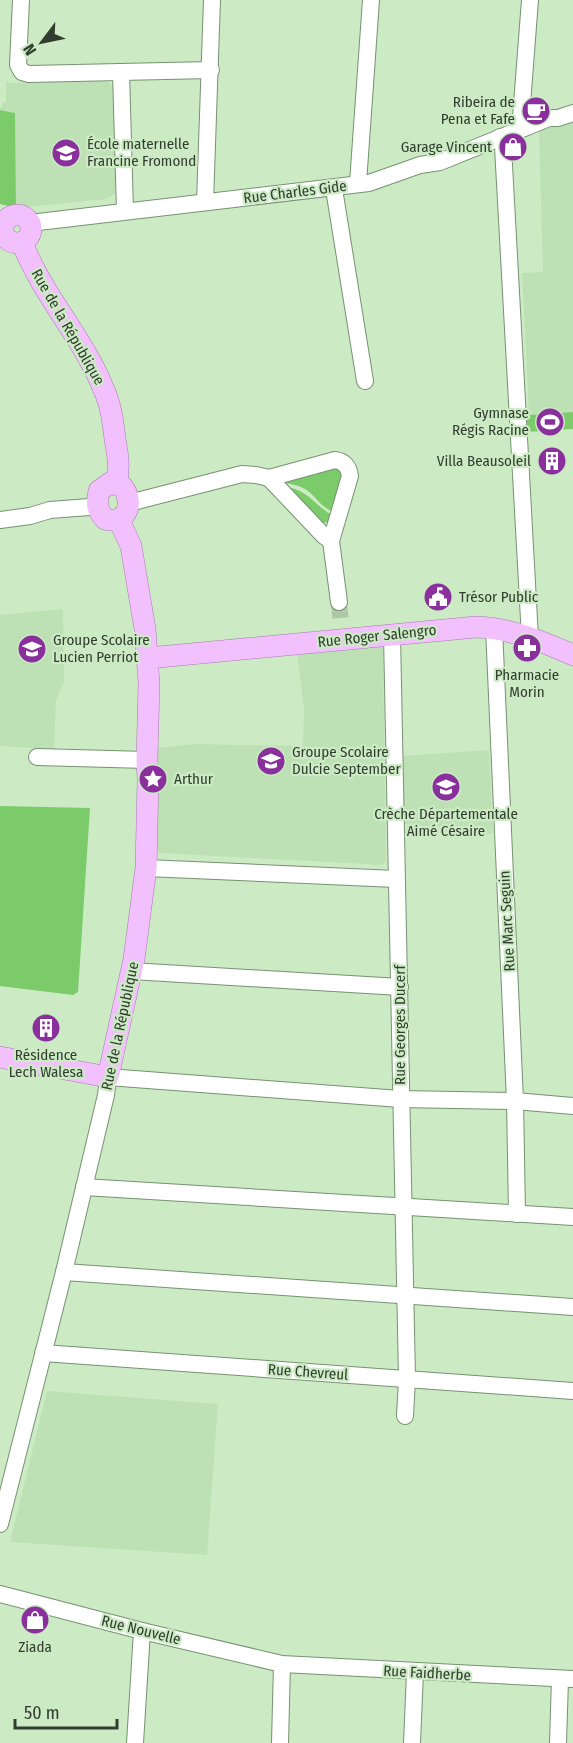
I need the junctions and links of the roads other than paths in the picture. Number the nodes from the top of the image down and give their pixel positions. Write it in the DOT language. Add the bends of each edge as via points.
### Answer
graph roads {
  1 [pos="21,0"];
  2 [pos="212,0"];
  3 [pos="371,0"];
  4 [pos="530,0"];
  5 [pos="211,70"];
  6 [pos="121,72"];
  7 [pos="573,104"];
  8 [pos="573,113"];
  9 [pos="549,118"];
  10 [pos="524,128"];
  11 [pos="500,137"];
  12 [pos="358,183"];
  13 [pos="334,189"];
  14 [pos="205,202"];
  15 [pos="125,211"];
  16 [pos="2,223"];
  17 [pos="26,233"];
  18 [pos="365,381"];
  19 [pos="269,478"];
  20 [pos="116,484"];
  21 [pos="96,504"];
  22 [pos="124,512"];
  23 [pos="0,520"];
  24 [pos="331,541"];
  25 [pos="339,602"];
  26 [pos="494,627"];
  27 [pos="146,629"];
  28 [pos="392,635"];
  29 [pos="530,638"];
  30 [pos="573,655"];
  31 [pos="178,656"];
  32 [pos="148,658"];
  33 [pos="37,757"];
  34 [pos="147,760"];
  35 [pos="146,868"];
  36 [pos="396,879"];
  37 [pos="131,971"];
  38 [pos="400,987"];
  39 [pos="0,1057"];
  40 [pos="108,1077"];
  41 [pos="400,1099"];
  42 [pos="515,1101"];
  43 [pos="573,1106"];
  44 [pos="84,1187"];
  45 [pos="403,1207"];
  46 [pos="517,1214"];
  47 [pos="573,1217"];
  48 [pos="64,1272"];
  49 [pos="405,1296"];
  50 [pos="573,1307"];
  51 [pos="43,1353"];
  52 [pos="407,1379"];
  53 [pos="573,1392"];
  54 [pos="405,1416"];
  55 [pos="0,1524"];
  56 [pos="0,1594"];
  57 [pos="142,1631"];
  58 [pos="282,1664"];
  59 [pos="415,1672"];
  60 [pos="567,1679"];
  61 [pos="135,1743"];
  62 [pos="280,1743"];
  63 [pos="412,1743"];
  64 [pos="558,1743"];
  1 -- 6 [label="street" via="18,65 22,72"];
  2 -- 5 [label="street"];
  3 -- 12 [label="street"];
  4 -- 10 [label="street" via="520,117"];
  5 -- 6 [label="street"];
  5 -- 14 [label="street"];
  6 -- 15 [label="street"];
  7 -- 9 [label="street, Rue Charles Gide" via="555,111"];
  8 -- 9 [label="street, Rue Charles Gide"];
  9 -- 10 [label="street, Rue Charles Gide"];
  10 -- 11 [label="street, Rue Charles Gide"];
  11 -- 12 [label="street, Rue Charles Gide" via="440,162"];
  11 -- 29 [label="street"];
  12 -- 13 [label="street, Rue Charles Gide"];
  13 -- 14 [label="street, Rue Charles Gide"];
  13 -- 18 [label="street"];
  14 -- 15 [label="street, Rue Charles Gide"];
  15 -- 17 [label="street, Rue Charles Gide"];
  16 -- 17 [label="main road" via="4,234 17,243"];
  17 -- 20 [label="main road, Rue de la République" via="30,263 93,365 105,392 119,464"];
  19 -- 22 [label="street" via="242,474"];
  19 -- 24 [label="street"];
  19 -- 24 [label="street" via="331,461 347,465 350,476"];
  20 -- 21 [label="main road" via="104,486"];
  20 -- 22 [label="main road" via="126,491"];
  21 -- 22 [label="main road" via="99,513 111,521"];
  21 -- 23 [label="street"];
  22 -- 27 [label="main road, Rue de la République"];
  24 -- 25 [label="street"];
  26 -- 28 [label="main road, Rue Roger Salengro"];
  26 -- 29 [label="main road, Rue Roger Salengro"];
  26 -- 42 [label="street, Rue Marc Seguin"];
  27 -- 31 [label="main road"];
  27 -- 32 [label="main road, Rue de la République"];
  28 -- 31 [label="main road, Rue Roger Salengro" via="342,632"];
  28 -- 36 [label="street, Rue Georges Ducerf"];
  29 -- 30 [label="main road, Rue Roger Salengro"];
  31 -- 32 [label="main road, Rue Roger Salengro"];
  32 -- 34 [label="main road, Rue de la République"];
  33 -- 34 [label="street"];
  34 -- 35 [label="main road, Rue de la République"];
  35 -- 36 [label="street"];
  35 -- 37 [label="main road, Rue de la République"];
  36 -- 38 [label="street, Rue Georges Ducerf"];
  37 -- 38 [label="street"];
  37 -- 40 [label="main road, Rue de la République"];
  38 -- 41 [label="street, Rue Georges Ducerf"];
  39 -- 40 [label="main road"];
  40 -- 41 [label="street"];
  40 -- 44 [label="street, Rue de la République"];
  41 -- 42 [label="street"];
  41 -- 45 [label="street, Rue Georges Ducerf"];
  42 -- 43 [label="street"];
  42 -- 46 [label="street, Rue Marc Seguin"];
  44 -- 45 [label="street"];
  44 -- 48 [label="street, Rue de la République"];
  45 -- 46 [label="street"];
  45 -- 49 [label="street, Rue Georges Ducerf"];
  46 -- 47 [label="street"];
  48 -- 49 [label="street"];
  48 -- 51 [label="street, Rue de la République"];
  49 -- 50 [label="street"];
  49 -- 52 [label="street, Rue Georges Ducerf"];
  51 -- 52 [label="street, Rue Chevreul"];
  51 -- 55 [label="street, Rue de la République"];
  52 -- 53 [label="street, Rue Chevreul"];
  52 -- 54 [label="street, Rue Georges Ducerf"];
  56 -- 57 [label="street, Rue Nouvelle"];
  57 -- 58 [label="street, Rue Nouvelle"];
  57 -- 61 [label="street"];
  58 -- 59 [label="street, Rue Faidherbe"];
  58 -- 62 [label="street"];
  59 -- 60 [label="street, Rue Faidherbe"];
  59 -- 63 [label="street"];
  60 -- 64 [label="street"];
}
